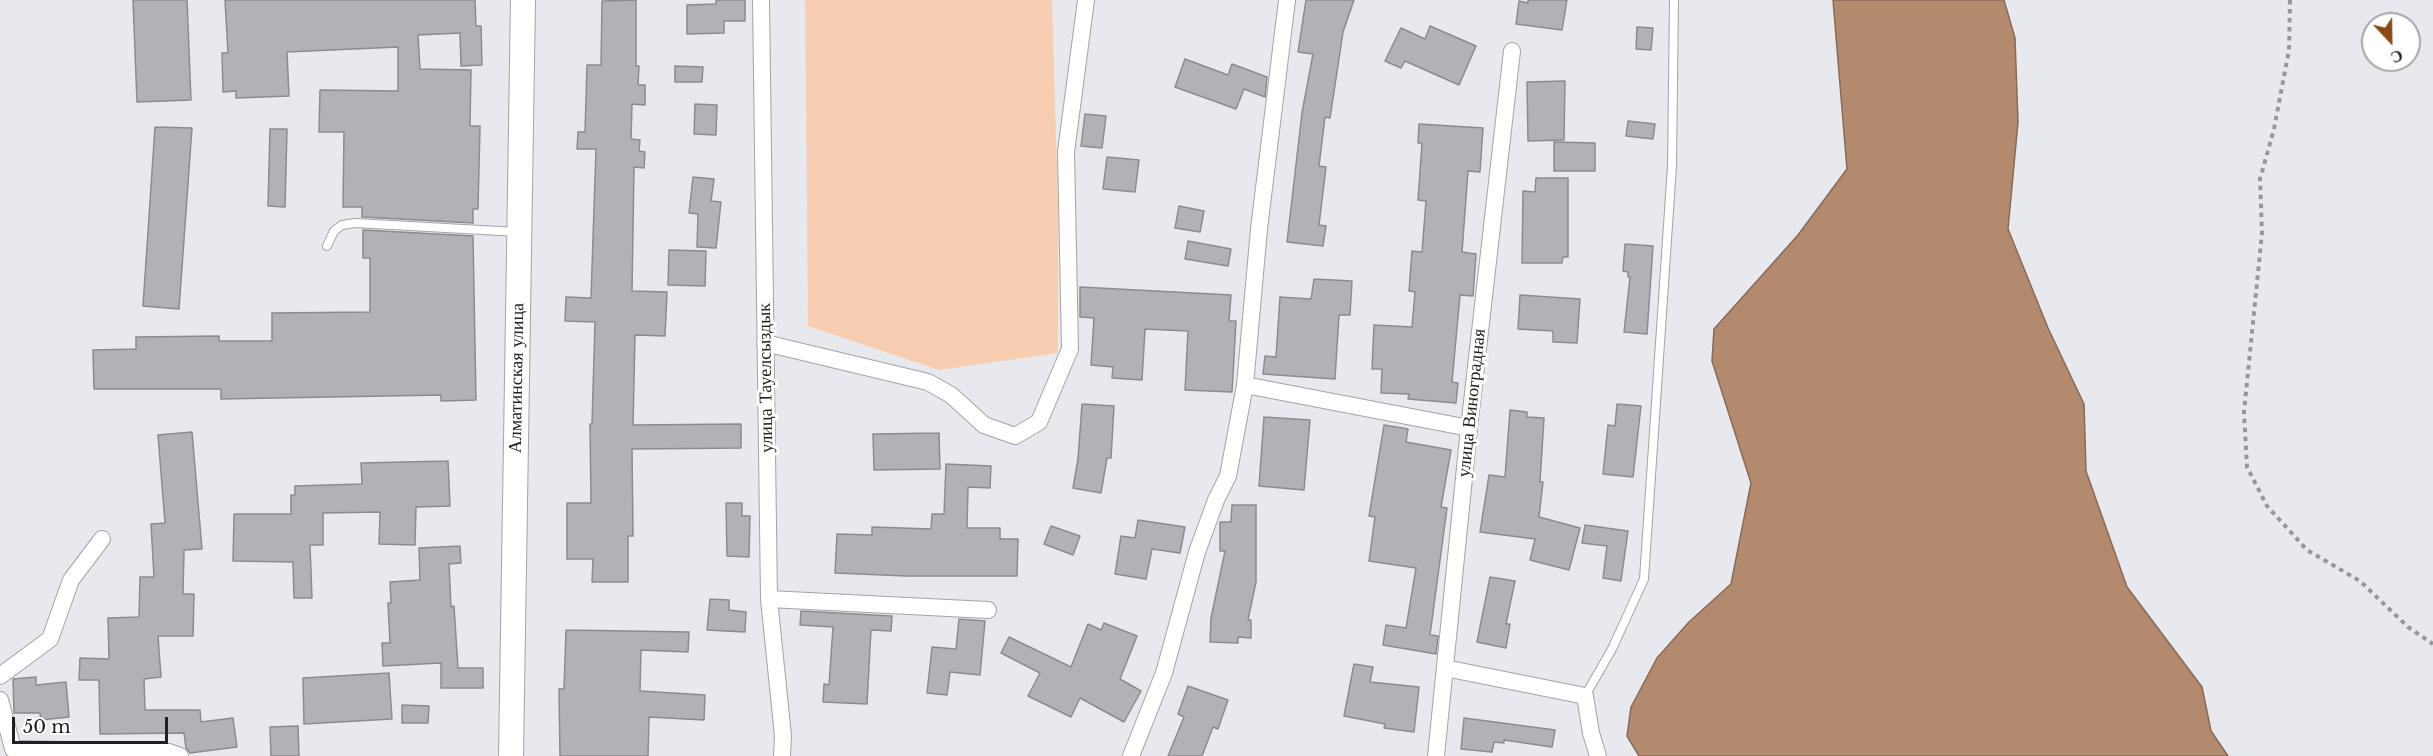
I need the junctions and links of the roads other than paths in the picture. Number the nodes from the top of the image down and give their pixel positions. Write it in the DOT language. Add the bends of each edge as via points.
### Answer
graph roads {
  1 [pos="523,0"];
  2 [pos="761,0"];
  3 [pos="1086,0"];
  4 [pos="1287,0"];
  5 [pos="1674,0"];
  6 [pos="1512,51"];
  7 [pos="519,232"];
  8 [pos="327,246"];
  9 [pos="765,343"];
  10 [pos="1245,385"];
  11 [pos="1469,428"];
  12 [pos="102,539"];
  13 [pos="769,599"];
  14 [pos="988,610"];
  15 [pos="1444,668"];
  16 [pos="0,676"];
  17 [pos="1585,696"];
  18 [pos="0,700"];
  19 [pos="180,756"];
  20 [pos="511,756"];
  21 [pos="782,756"];
  22 [pos="1131,756"];
  23 [pos="1436,756"];
  24 [pos="1598,756"];
  1 -- 7 [label="main road, Алматинская улица"];
  2 -- 9 [label="street, улица Тауелсыздык"];
  3 -- 9 [label="street" via="1066,152 1070,349 1039,422 1016,436 984,425 951,395 928,382"];
  4 -- 10 [label="street" via="1259,229"];
  5 -- 17 [label="lane" via="1672,166 1644,579 1612,650"];
  6 -- 11 [label="street, улица Виноградная"];
  7 -- 8 [label="lane" via="355,223 334,231"];
  7 -- 20 [label="main road, Алматинская улица"];
  9 -- 13 [label="street, улица Тауелсыздык"];
  10 -- 11 [label="street"];
  10 -- 22 [label="street" via="1228,476 1197,552 1164,674"];
  11 -- 15 [label="street, улица Виноградная"];
  12 -- 16 [label="street" via="71,580 50,639"];
  13 -- 14 [label="street"];
  13 -- 21 [label="street, улица Тауелсыздык"];
  15 -- 17 [label="street"];
  15 -- 23 [label="street, улица Виноградная"];
  17 -- 24 [label="street"];
  18 -- 19 [label="street" via="13,749 169,752"];
}
